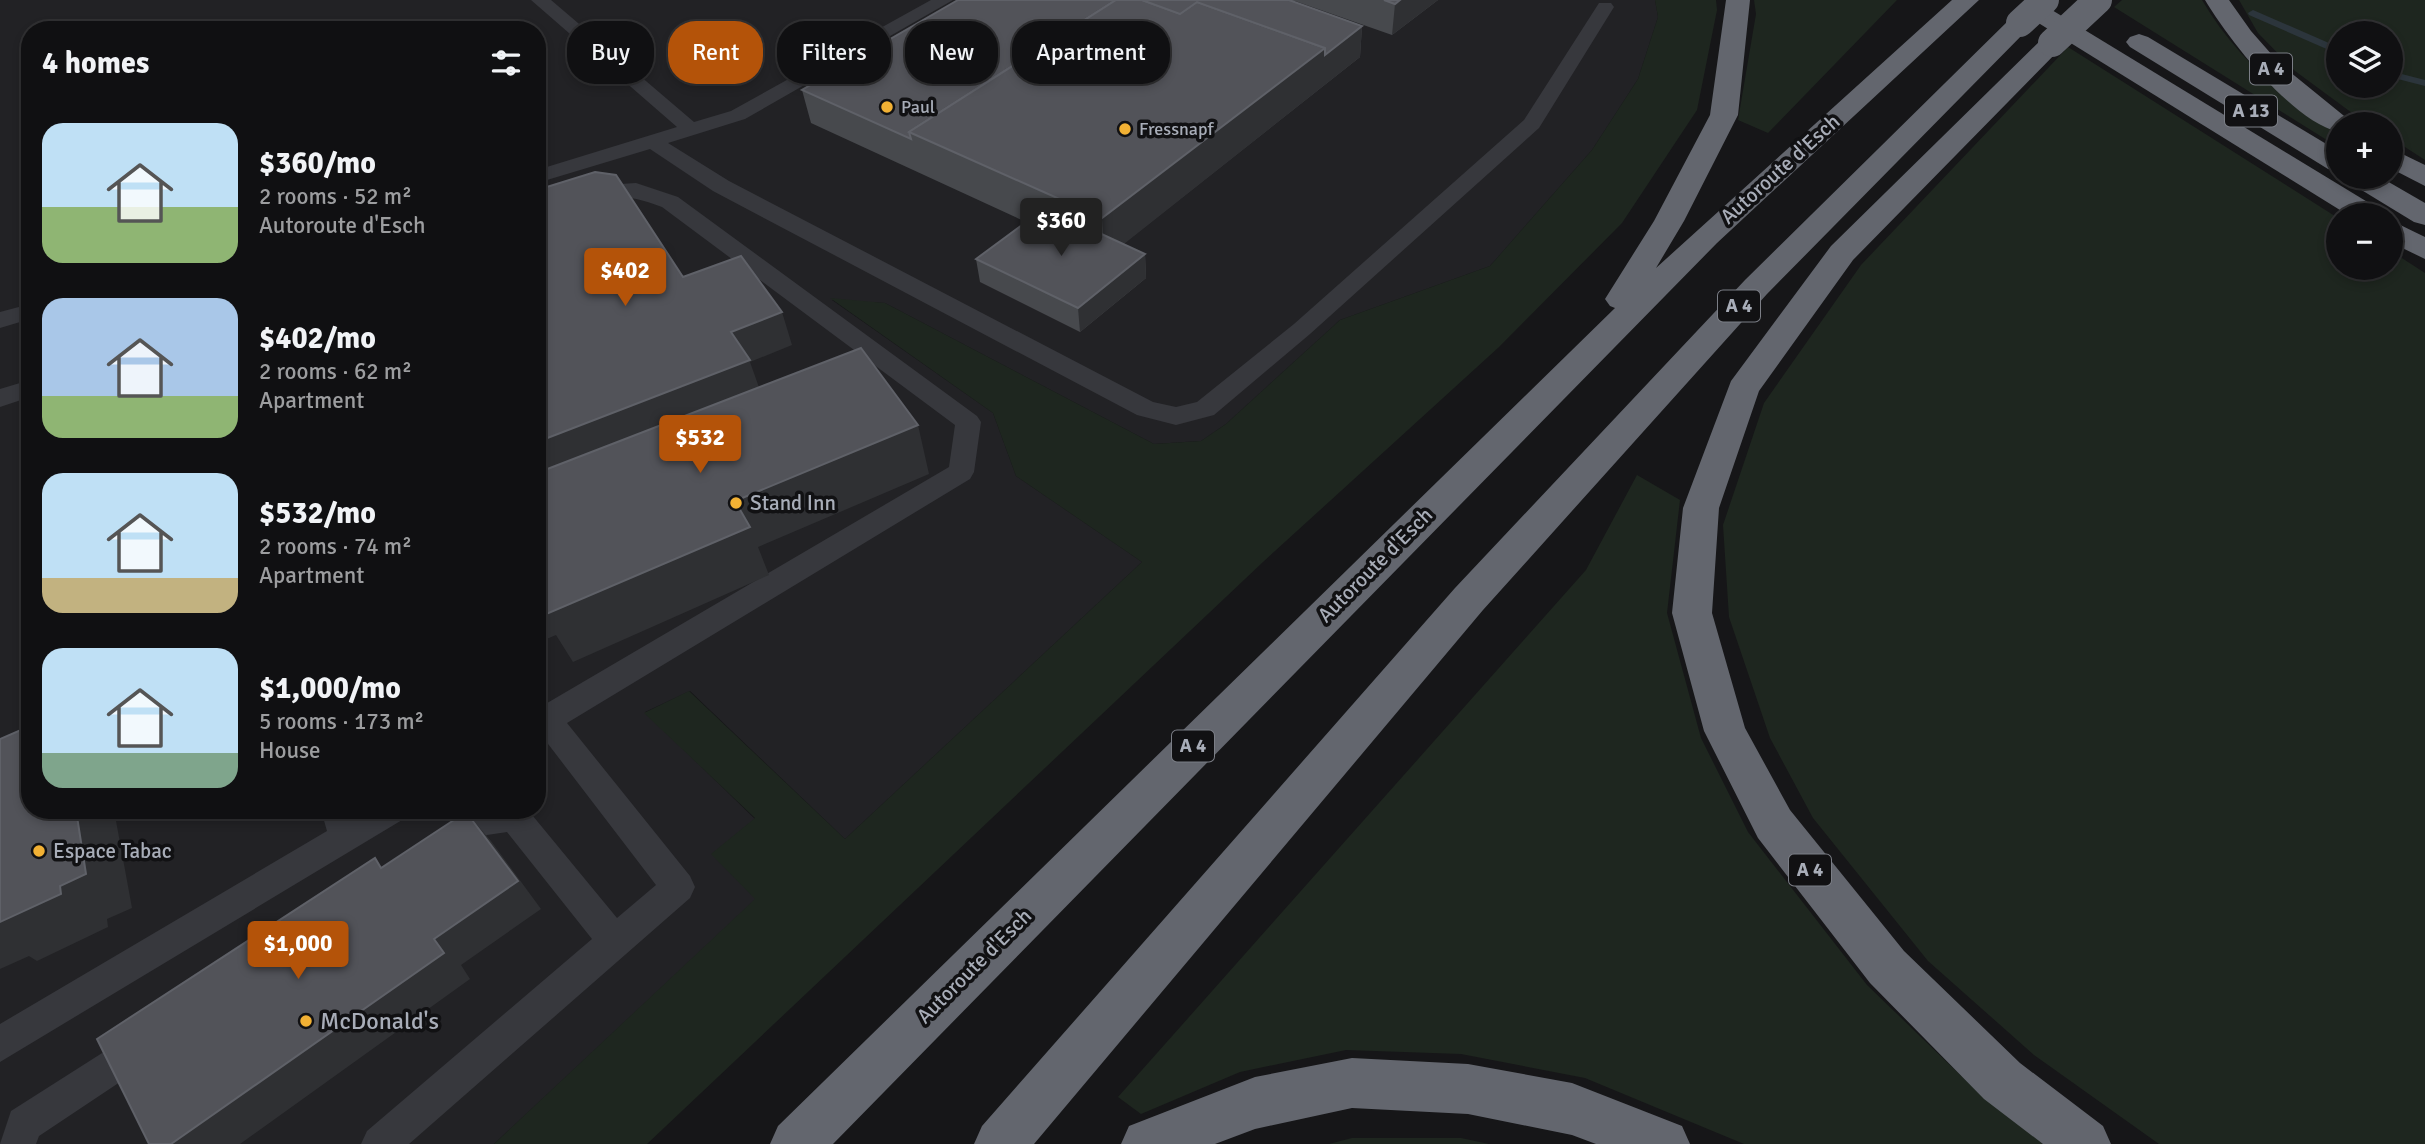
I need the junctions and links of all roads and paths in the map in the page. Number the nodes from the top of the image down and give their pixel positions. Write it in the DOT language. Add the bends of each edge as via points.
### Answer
graph roads {
  1 [pos="540,0"];
  2 [pos="944,0"];
  3 [pos="1738,0"];
  4 [pos="1967,0"];
  5 [pos="2045,0"];
  6 [pos="2068,0"];
  7 [pos="2098,0"];
  8 [pos="2217,0"];
  9 [pos="1605,7"];
  10 [pos="2019,11"];
  11 [pos="2326,113"];
  12 [pos="691,129"];
  13 [pos="652,141"];
  14 [pos="2326,156"];
  15 [pos="2403,164"];
  16 [pos="546,174"];
  17 [pos="2425,177"];
  18 [pos="2380,189"];
  19 [pos="2347,203"];
  20 [pos="546,207"];
  21 [pos="2425,216"];
  22 [pos="2403,237"];
  23 [pos="2425,250"];
  24 [pos="21,314"];
  25 [pos="0,320"];
  26 [pos="1591,349"];
  27 [pos="21,391"];
  28 [pos="0,398"];
  29 [pos="546,720"];
  30 [pos="546,727"];
  31 [pos="359,819"];
  32 [pos="498,819"];
  33 [pos="516,819"];
  34 [pos="341,824"];
  35 [pos="424,859"];
  36 [pos="614,941"];
  37 [pos="173,1026"];
  38 [pos="0,1044"];
  39 [pos="17,1144"];
  40 [pos="380,1144"];
  41 [pos="796,1144"];
  42 [pos="1000,1144"];
  43 [pos="1147,1144"];
  44 [pos="1664,1144"];
  45 [pos="2085,1144"];
  1 -- 12 [label="lane"];
  2 -- 12 [label="lane" via="738,115"];
  3 -- 26 [label="highway, A 4" via="1724,115"];
  4 -- 26 [label="highway, Autoroute d'Esch / A 4" via="1706,236"];
  5 -- 10 [label="highway, A 4, bridge"];
  6 -- 14 [label="highway, A 13"];
  7 -- 45 [label="highway, A 4, bridge" via="1842,253 1743,389 1701,508 1692,613 1725,730 1774,824 1887,967 2002,1081"];
  8 -- 11 [label="highway, A 4" via="2235,32 2272,71"];
  9 -- 13 [label="lane" via="1532,124 1205,409 1176,416 1134,403 721,186"];
  10 -- 19 [label="highway"];
  10 -- 42 [label="highway, A 4" via="1756,287 1469,599"];
  12 -- 13 [label="lane"];
  13 -- 16 [label="lane"];
  15 -- 17 [label="highway"];
  18 -- 21 [label="highway"];
  20 -- 29 [label="lane" via="590,192 636,189 670,202 968,422 961,472"];
  22 -- 23 [label="highway"];
  24 -- 25 [label="lane"];
  26 -- 41 [label="highway, Autoroute d'Esch / A 4"];
  27 -- 28 [label="lane"];
  30 -- 36 [label="lane" via="678,887"];
  31 -- 34 [label="lane"];
  32 -- 35 [label="lane" via="481,821"];
  33 -- 36 [label="lane"];
  34 -- 38 [label="lane"];
  36 -- 40 [label="lane"];
  37 -- 39 [label="lane" via="24,1124"];
  43 -- 44 [label="highway" via="1255,1103 1352,1083 1468,1089 1546,1104"];
}
